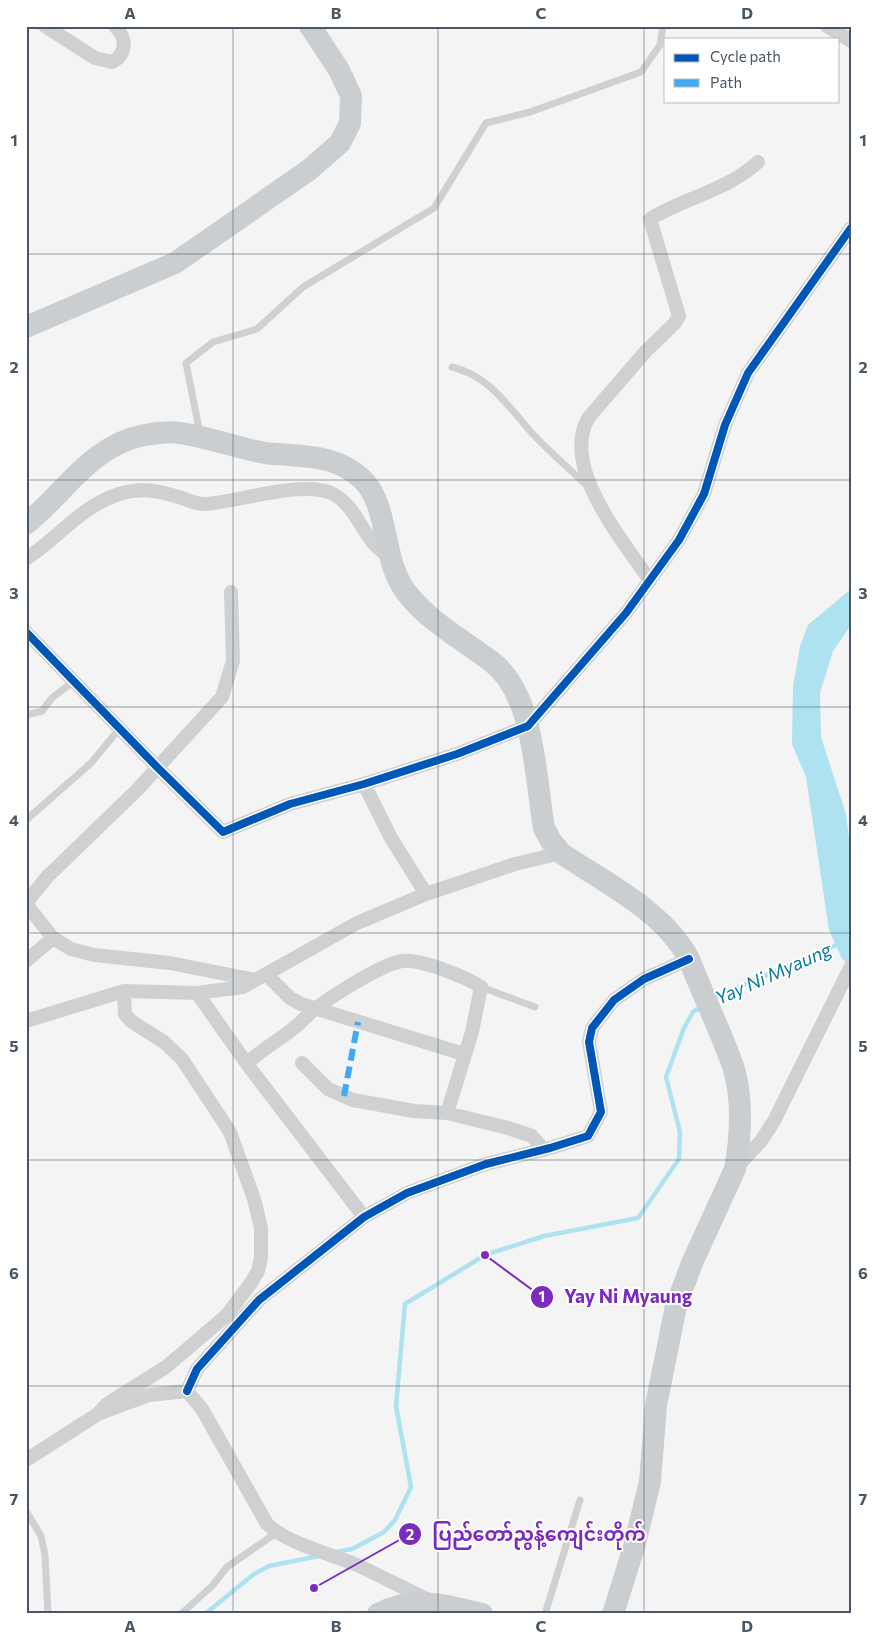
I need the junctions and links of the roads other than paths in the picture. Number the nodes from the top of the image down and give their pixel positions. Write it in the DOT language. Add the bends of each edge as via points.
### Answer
graph roads {
  1 [pos="45,26"];
  2 [pos="115,26"];
  3 [pos="310,26"];
  4 [pos="664,26"];
  5 [pos="827,26"];
  6 [pos="851,41"];
  7 [pos="758,162"];
  8 [pos="851,228"];
  9 [pos="26,328"];
  10 [pos="452,367"];
  11 [pos="201,437"];
  12 [pos="589,488"];
  13 [pos="26,524"];
  14 [pos="26,558"];
  15 [pos="389,558"];
  16 [pos="650,581"];
  17 [pos="230,592"];
  18 [pos="26,632"];
  19 [pos="74,681"];
  20 [pos="26,716"];
  21 [pos="528,726"];
  22 [pos="120,728"];
  23 [pos="158,767"];
  24 [pos="364,784"];
  25 [pos="26,820"];
  26 [pos="561,853"];
  27 [pos="426,894"];
  28 [pos="26,904"];
  29 [pos="52,938"];
  30 [pos="690,959"];
  31 [pos="26,962"];
  32 [pos="850,968"];
  33 [pos="261,977"];
  34 [pos="481,987"];
  35 [pos="124,991"];
  36 [pos="196,993"];
  37 [pos="536,1007"];
  38 [pos="314,1009"];
  39 [pos="26,1021"];
  40 [pos="464,1054"];
  41 [pos="302,1063"];
  42 [pos="247,1064"];
  43 [pos="447,1113"];
  44 [pos="544,1150"];
  45 [pos="735,1169"];
  46 [pos="364,1217"];
  47 [pos="187,1391"];
  48 [pos="98,1414"];
  49 [pos="26,1460"];
  50 [pos="580,1500"];
  51 [pos="26,1511"];
  52 [pos="276,1533"];
  53 [pos="432,1602"];
  54 [pos="48,1614"];
  55 [pos="181,1614"];
  56 [pos="378,1614"];
  57 [pos="482,1614"];
  58 [pos="545,1614"];
  59 [pos="613,1614"];
  1 -- 2 [label="street" via="95,58 112,62 124,51 124,41"];
  3 -- 9 [label="main road" via="339,70 351,96 350,122 340,143 309,170 175,263"];
  4 -- 11 [label="lane" via="660,45 641,72 530,112 486,123 434,208 303,287 257,329 214,342 186,363"];
  5 -- 6 [label="street"];
  7 -- 12 [label="street" via="732,180 650,219 679,316 583,427 581,452"];
  8 -- 16 [label="street" via="748,373 725,425 693,519"];
  10 -- 12 [label="lane" via="478,377 502,396 531,433"];
  11 -- 13 [label="main road" via="159,432 132,437 113,446 79,470"];
  11 -- 15 [label="main road" via="242,449 311,456 347,468 363,479 372,492"];
  12 -- 16 [label="street"];
  14 -- 15 [label="street" via="66,524 118,495 150,489 202,504 298,489 324,491 348,505 374,544"];
  15 -- 21 [label="main road" via="396,577 420,609 502,671 520,698"];
  16 -- 21 [label="street"];
  17 -- 23 [label="street" via="234,661 228,685 214,707"];
  18 -- 19 [label="street"];
  19 -- 20 [label="lane" via="52,698 42,711"];
  19 -- 22 [label="street"];
  21 -- 24 [label="street" via="457,754"];
  21 -- 26 [label="main road" via="544,828"];
  22 -- 23 [label="street"];
  22 -- 25 [label="lane" via="91,762"];
  23 -- 24 [label="street" via="223,832 290,804"];
  23 -- 28 [label="street" via="47,878"];
  24 -- 27 [label="street" via="391,838"];
  26 -- 27 [label="street" via="515,864"];
  26 -- 30 [label="main road" via="656,918 680,942"];
  27 -- 33 [label="street" via="357,923"];
  28 -- 29 [label="street"];
  29 -- 31 [label="street"];
  29 -- 33 [label="street" via="71,949 94,955 170,962"];
  30 -- 44 [label="street" via="644,979 614,1000 592,1028 589,1042 601,1112 588,1136"];
  30 -- 45 [label="main road" via="733,1068 739,1120"];
  32 -- 45 [label="street" via="774,1121 761,1141"];
  33 -- 36 [label="street" via="243,987"];
  33 -- 38 [label="street" via="290,998"];
  34 -- 37 [label="lane"];
  34 -- 38 [label="street" via="420,963 403,961 379,969"];
  34 -- 40 [label="street"];
  35 -- 36 [label="street"];
  35 -- 39 [label="street"];
  35 -- 48 [label="street" via="125,1014 182,1059 230,1132 254,1199 261,1228 261,1258 251,1283 228,1314 166,1367 107,1404"];
  36 -- 42 [label="street"];
  38 -- 40 [label="street"];
  38 -- 42 [label="street" via="295,1028 259,1051"];
  40 -- 43 [label="street"];
  41 -- 43 [label="street" via="328,1089 353,1100 414,1111"];
  42 -- 46 [label="street"];
  43 -- 44 [label="street" via="532,1136"];
  44 -- 46 [label="street" via="486,1164 407,1193"];
  45 -- 59 [label="main road" via="676,1306 656,1405 650,1482"];
  46 -- 47 [label="street" via="259,1300 197,1369"];
  47 -- 48 [label="street" via="149,1395"];
  47 -- 52 [label="street" via="202,1409 267,1524"];
  48 -- 49 [label="street"];
  50 -- 58 [label="lane"];
  51 -- 54 [label="lane" via="41,1536"];
  52 -- 53 [label="street" via="358,1566"];
  52 -- 55 [label="lane" via="227,1567 212,1586"];
  53 -- 56 [label="main road" via="406,1604"];
  53 -- 57 [label="main road"];
}
